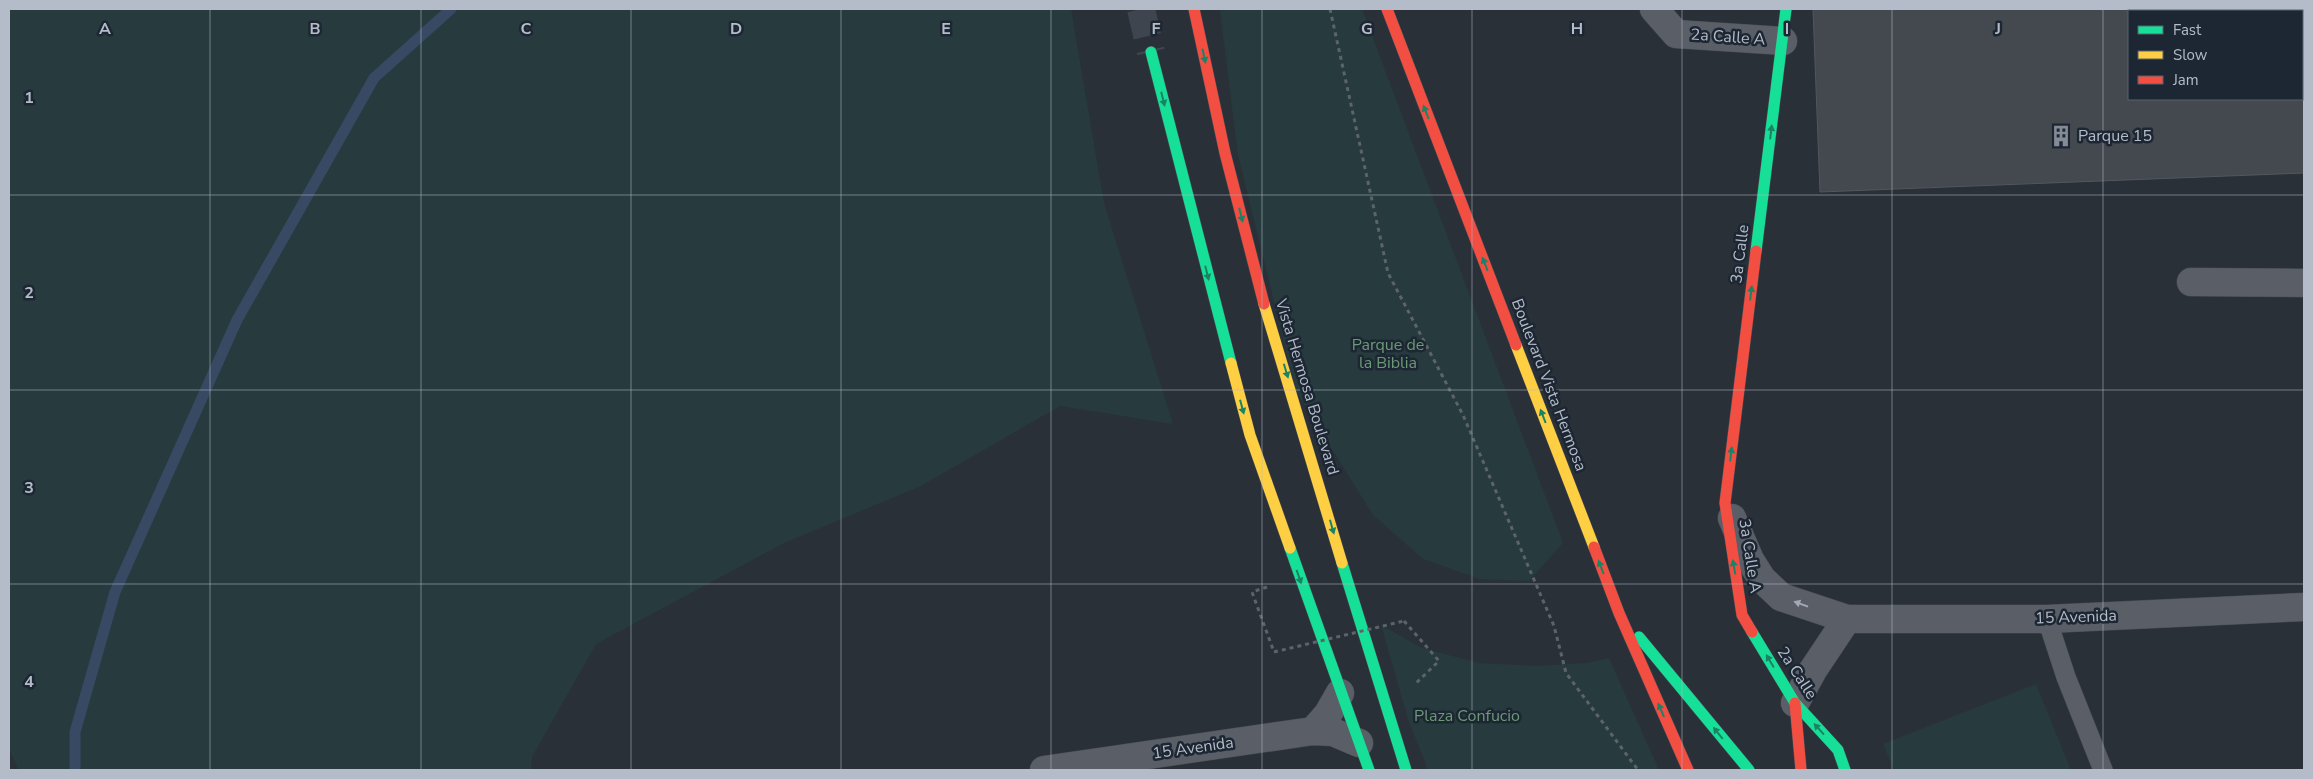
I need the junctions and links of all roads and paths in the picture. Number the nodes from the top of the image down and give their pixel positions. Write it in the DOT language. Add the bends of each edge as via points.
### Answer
graph roads {
  1 [pos="1194,9"];
  2 [pos="1330,9"];
  3 [pos="1387,9"];
  4 [pos="1654,9"];
  5 [pos="1786,9"];
  6 [pos="1783,41"];
  7 [pos="1151,52"];
  8 [pos="2191,282"];
  9 [pos="2304,283"];
  10 [pos="1725,503"];
  11 [pos="1252,592"];
  12 [pos="2304,607"];
  13 [pos="1619,613"];
  14 [pos="1742,615"];
  15 [pos="1847,619"];
  16 [pos="2046,619"];
  17 [pos="1440,661"];
  18 [pos="1340,693"];
  19 [pos="1795,703"];
  20 [pos="1313,731"];
  21 [pos="1359,743"];
  22 [pos="1044,770"];
  23 [pos="1369,770"];
  24 [pos="1406,770"];
  25 [pos="1638,770"];
  26 [pos="1688,770"];
  27 [pos="1749,770"];
  28 [pos="1801,770"];
  29 [pos="1845,770"];
  30 [pos="2103,770"];
  1 -- 24 [label="main road, Vista Hermosa Boulevard, one-way" via="1225,154 1256,276"];
  2 -- 25 [label="path" via="1388,273 1463,415 1554,626 1566,673"];
  13 -- 3 [label="main road, Boulevard Vista Hermosa, one-way"];
  4 -- 6 [label="street, 2a Calle A" via="1676,34"];
  5 -- 6 [label="main road, 3a Calle"];
  10 -- 6 [label="main road, 3a Calle, one-way"];
  7 -- 18 [label="main road, one-way" via="1250,435"];
  8 -- 9 [label="street"];
  14 -- 10 [label="main road, 3a Calle A, one-way"];
  15 -- 10 [label="street, 15 Avenida, one-way" via="1782,597 1762,579"];
  11 -- 17 [label="path, bridge" via="1274,652 1404,621"];
  12 -- 16 [label="street, 15 Avenida"];
  26 -- 13 [label="main road, Boulevard Vista Hermosa, one-way"];
  27 -- 13 [label="main road, one-way"];
  19 -- 14 [label="main road, 2a Calle, one-way"];
  15 -- 16 [label="street, 15 Avenida"];
  15 -- 19 [label="street"];
  16 -- 30 [label="lane"];
  18 -- 20 [label="street"];
  18 -- 21 [label="main road"];
  19 -- 28 [label="main road"];
  29 -- 19 [label="main road, 2a Calle, one-way" via="1838,750"];
  20 -- 21 [label="street, 15 Avenida" via="1334,732"];
  20 -- 22 [label="street, 15 Avenida"];
  21 -- 23 [label="main road"];
}
